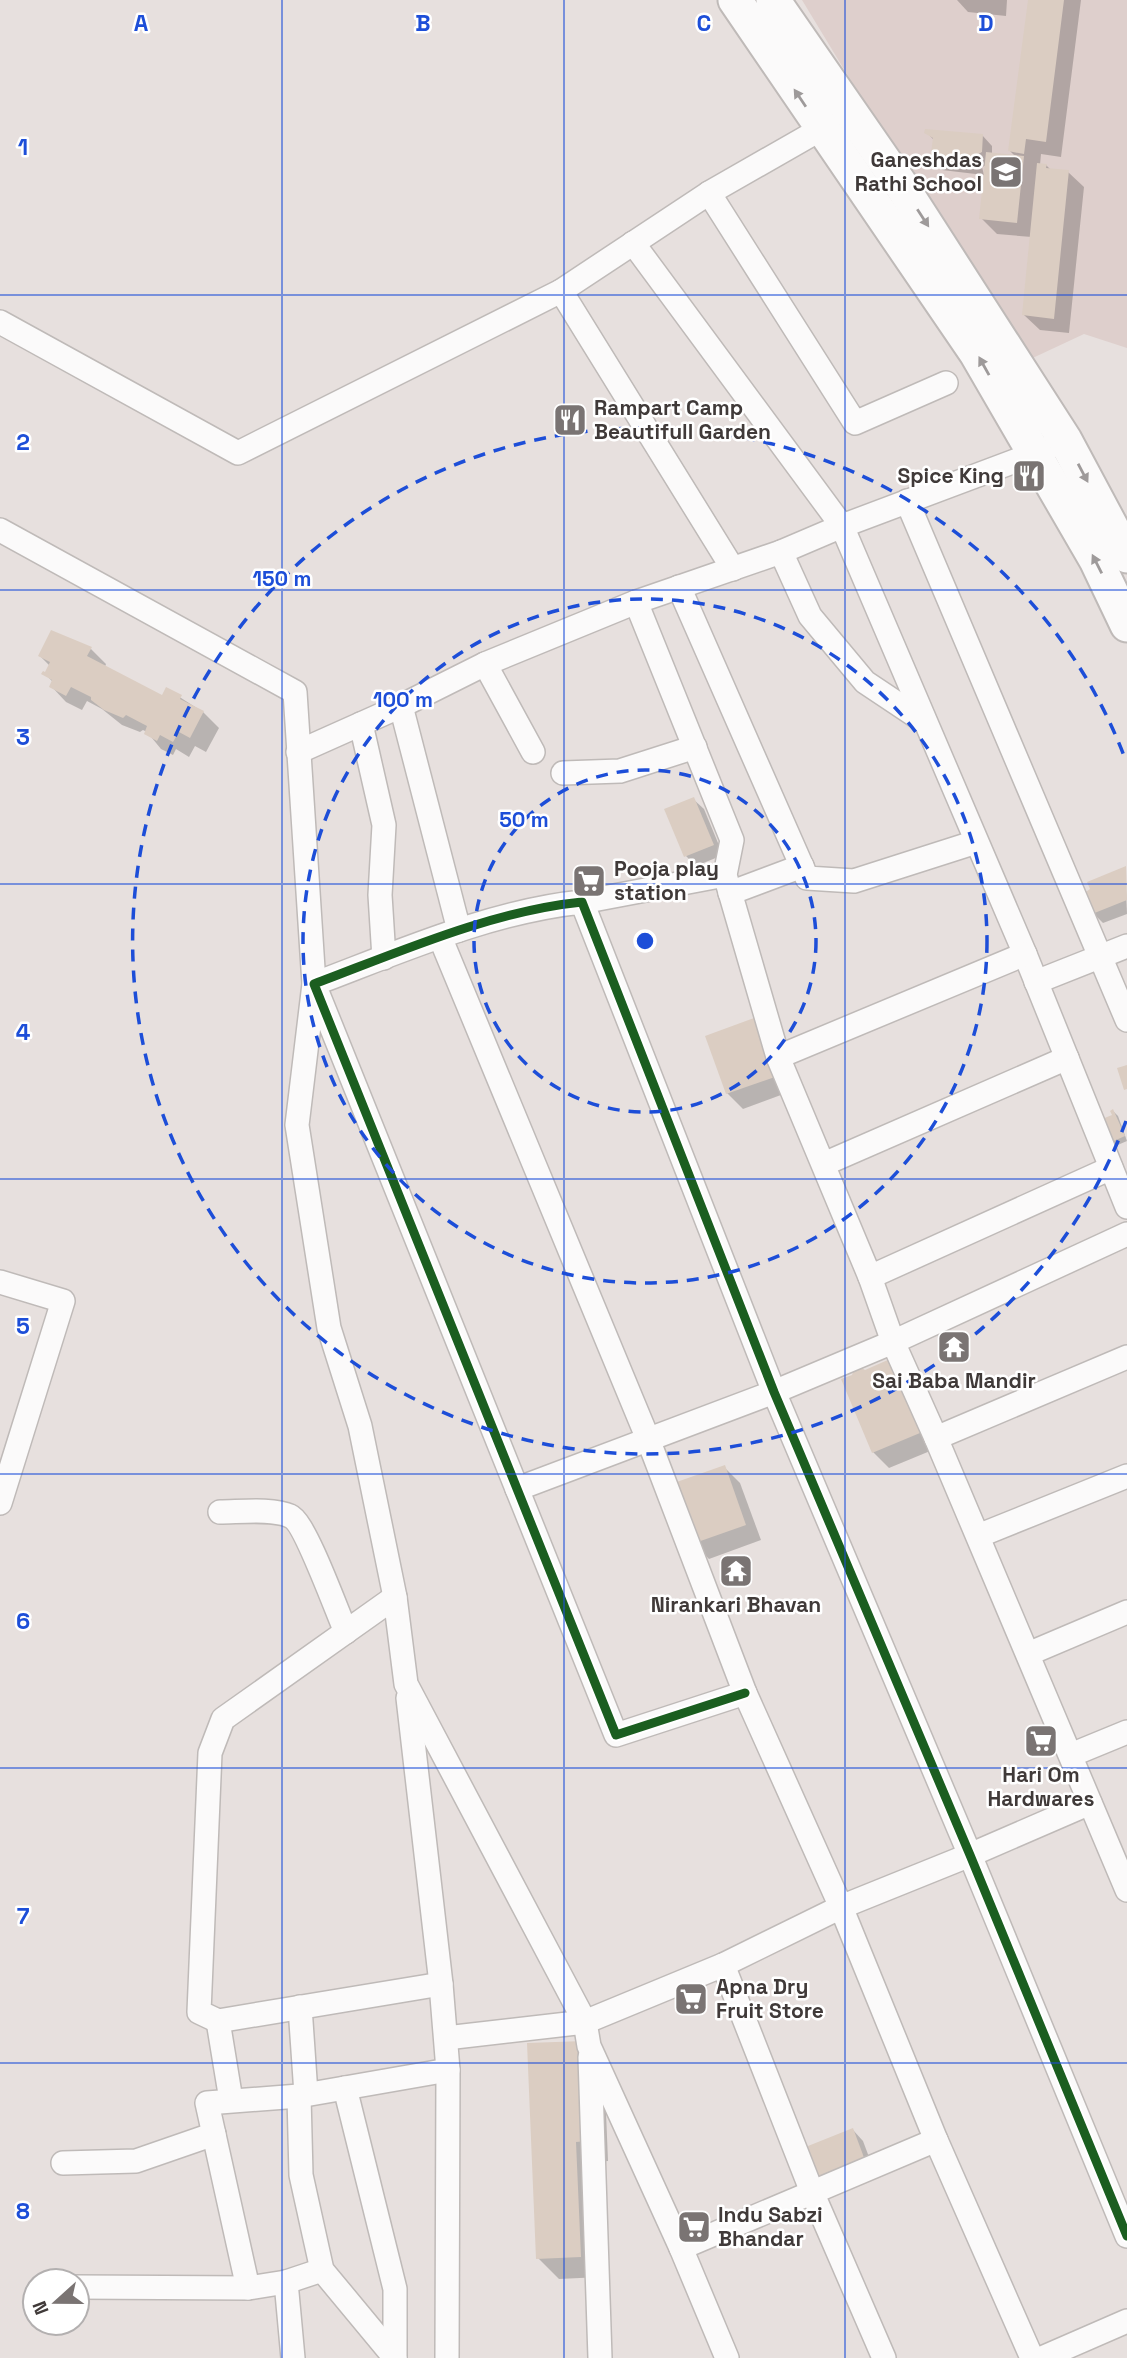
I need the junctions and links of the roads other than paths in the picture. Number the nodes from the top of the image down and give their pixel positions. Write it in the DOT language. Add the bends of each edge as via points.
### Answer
graph roads {
  1 [pos="773,0"];
  2 [pos="744,3"];
  3 [pos="821,129"];
  4 [pos="709,193"];
  5 [pos="633,243"];
  6 [pos="561,291"];
  7 [pos="0,322"];
  8 [pos="946,383"];
  9 [pos="1065,440"];
  10 [pos="1034,455"];
  11 [pos="907,501"];
  12 [pos="842,526"];
  13 [pos="0,530"];
  14 [pos="781,552"];
  15 [pos="1127,556"];
  16 [pos="733,569"];
  17 [pos="679,587"];
  18 [pos="636,602"];
  19 [pos="1127,625"];
  20 [pos="485,664"];
  21 [pos="401,706"];
  22 [pos="925,722"];
  23 [pos="361,724"];
  24 [pos="695,747"];
  25 [pos="298,752"];
  26 [pos="533,752"];
  27 [pos="563,773"];
  28 [pos="975,842"];
  29 [pos="802,866"];
  30 [pos="728,884"];
  31 [pos="582,902"];
  32 [pos="449,934"];
  33 [pos="1127,946"];
  34 [pos="1024,954"];
  35 [pos="1101,956"];
  36 [pos="384,958"];
  37 [pos="1036,982"];
  38 [pos="314,984"];
  39 [pos="1127,1020"];
  40 [pos="778,1057"];
  41 [pos="1067,1058"];
  42 [pos="824,1164"];
  43 [pos="1111,1168"];
  44 [pos="1127,1207"];
  45 [pos="1127,1234"];
  46 [pos="870,1277"];
  47 [pos="0,1282"];
  48 [pos="893,1342"];
  49 [pos="1127,1357"];
  50 [pos="774,1392"];
  51 [pos="936,1438"];
  52 [pos="648,1439"];
  53 [pos="1127,1476"];
  54 [pos="517,1489"];
  55 [pos="0,1503"];
  56 [pos="220,1512"];
  57 [pos="978,1536"];
  58 [pos="395,1598"];
  59 [pos="1127,1612"];
  60 [pos="346,1632"];
  61 [pos="1028,1654"];
  62 [pos="406,1684"];
  63 [pos="745,1693"];
  64 [pos="1127,1732"];
  65 [pos="1071,1755"];
  66 [pos="1090,1803"];
  67 [pos="970,1855"];
  68 [pos="1122,1865"];
  69 [pos="1127,1890"];
  70 [pos="841,1907"];
  71 [pos="723,1965"];
  72 [pos="441,1984"];
  73 [pos="300,2007"];
  74 [pos="218,2021"];
  75 [pos="585,2022"];
  76 [pos="446,2038"];
  77 [pos="590,2046"];
  78 [pos="448,2070"];
  79 [pos="345,2088"];
  80 [pos="302,2095"];
  81 [pos="231,2100"];
  82 [pos="214,2134"];
  83 [pos="936,2140"];
  84 [pos="63,2163"];
  85 [pos="812,2192"];
  86 [pos="1127,2236"];
  87 [pos="681,2248"];
  88 [pos="322,2270"];
  89 [pos="286,2282"];
  90 [pos="91,2287"];
  91 [pos="248,2288"];
  92 [pos="1127,2321"];
  93 [pos="293,2358"];
  94 [pos="395,2358"];
  95 [pos="447,2358"];
  96 [pos="600,2358"];
  97 [pos="727,2358"];
  98 [pos="884,2358"];
  99 [pos="1032,2358"];
  100 [pos="1042,2358"];
  1 -- 9 [label="street, one-way" via="901,185"];
  3 -- 2 [label="street, one-way"];
  3 -- 4 [label="street"];
  10 -- 3 [label="street, one-way" via="976,353"];
  4 -- 5 [label="street"];
  4 -- 8 [label="street" via="855,423"];
  5 -- 6 [label="street"];
  5 -- 12 [label="street"];
  6 -- 7 [label="street" via="239,453"];
  6 -- 16 [label="street"];
  9 -- 10 [label="street"];
  9 -- 15 [label="street, one-way"];
  10 -- 11 [label="street"];
  19 -- 10 [label="street, one-way" via="1096,560"];
  11 -- 12 [label="street"];
  11 -- 35 [label="street"];
  12 -- 14 [label="street"];
  12 -- 22 [label="street"];
  13 -- 25 [label="street" via="295,692"];
  14 -- 16 [label="street"];
  14 -- 22 [label="street" via="810,615 865,682"];
  16 -- 17 [label="street"];
  17 -- 18 [label="street"];
  17 -- 29 [label="street"];
  18 -- 20 [label="street"];
  18 -- 24 [label="street"];
  20 -- 21 [label="street"];
  20 -- 26 [label="street"];
  21 -- 23 [label="street"];
  21 -- 32 [label="street"];
  22 -- 28 [label="street"];
  23 -- 25 [label="street"];
  23 -- 36 [label="street" via="384,825 380,895"];
  24 -- 27 [label="street" via="620,771"];
  24 -- 30 [label="street" via="732,840"];
  25 -- 38 [label="street"];
  28 -- 29 [label="street" via="854,881 807,878"];
  28 -- 34 [label="street"];
  29 -- 30 [label="street"];
  30 -- 31 [label="street"];
  30 -- 40 [label="street"];
  31 -- 32 [label="street" via="558,904"];
  31 -- 50 [label="street"];
  32 -- 36 [label="street"];
  32 -- 52 [label="street"];
  33 -- 35 [label="street"];
  34 -- 37 [label="street"];
  34 -- 40 [label="street"];
  35 -- 37 [label="street"];
  35 -- 39 [label="street"];
  36 -- 38 [label="street"];
  37 -- 41 [label="street"];
  38 -- 54 [label="street"];
  38 -- 58 [label="street" via="297,1125 329,1328 360,1426"];
  40 -- 42 [label="street"];
  41 -- 42 [label="street"];
  41 -- 43 [label="street"];
  42 -- 46 [label="street"];
  43 -- 44 [label="street"];
  43 -- 46 [label="street"];
  45 -- 48 [label="street"];
  46 -- 48 [label="street"];
  47 -- 55 [label="street" via="63,1301"];
  48 -- 50 [label="street"];
  48 -- 51 [label="street"];
  49 -- 51 [label="street"];
  50 -- 52 [label="street"];
  50 -- 67 [label="street"];
  51 -- 57 [label="street"];
  52 -- 54 [label="street"];
  52 -- 63 [label="street"];
  53 -- 57 [label="street"];
  54 -- 63 [label="street" via="616,1735"];
  56 -- 60 [label="street" via="281,1512 293,1517 304,1532"];
  57 -- 61 [label="street"];
  58 -- 60 [label="street"];
  58 -- 62 [label="street"];
  59 -- 61 [label="street"];
  60 -- 74 [label="street" via="223,1719 210,1753 199,2012"];
  61 -- 65 [label="street"];
  62 -- 72 [label="street"];
  62 -- 75 [label="street"];
  63 -- 70 [label="street"];
  64 -- 65 [label="street"];
  65 -- 66 [label="street"];
  66 -- 67 [label="street"];
  66 -- 68 [label="street"];
  67 -- 70 [label="street"];
  67 -- 86 [label="street"];
  68 -- 69 [label="street"];
  70 -- 71 [label="street"];
  70 -- 83 [label="street"];
  71 -- 75 [label="street"];
  71 -- 85 [label="street"];
  72 -- 73 [label="street"];
  72 -- 76 [label="street"];
  73 -- 74 [label="street"];
  73 -- 80 [label="street"];
  74 -- 81 [label="street"];
  75 -- 76 [label="street"];
  75 -- 77 [label="street"];
  76 -- 78 [label="street"];
  77 -- 87 [label="street"];
  77 -- 96 [label="street"];
  78 -- 79 [label="street"];
  78 -- 95 [label="street"];
  79 -- 80 [label="street"];
  79 -- 94 [label="street" via="395,2289"];
  80 -- 81 [label="street"];
  80 -- 88 [label="street" via="301,2175"];
  81 -- 82 [label="street" via="207,2103"];
  82 -- 84 [label="street" via="136,2161"];
  82 -- 91 [label="street"];
  83 -- 85 [label="street"];
  83 -- 99 [label="street"];
  85 -- 87 [label="street"];
  85 -- 98 [label="street"];
  87 -- 97 [label="street"];
  88 -- 89 [label="street"];
  88 -- 94 [label="street"];
  89 -- 91 [label="street"];
  89 -- 93 [label="street"];
  90 -- 91 [label="street"];
  92 -- 100 [label="street"];
}
